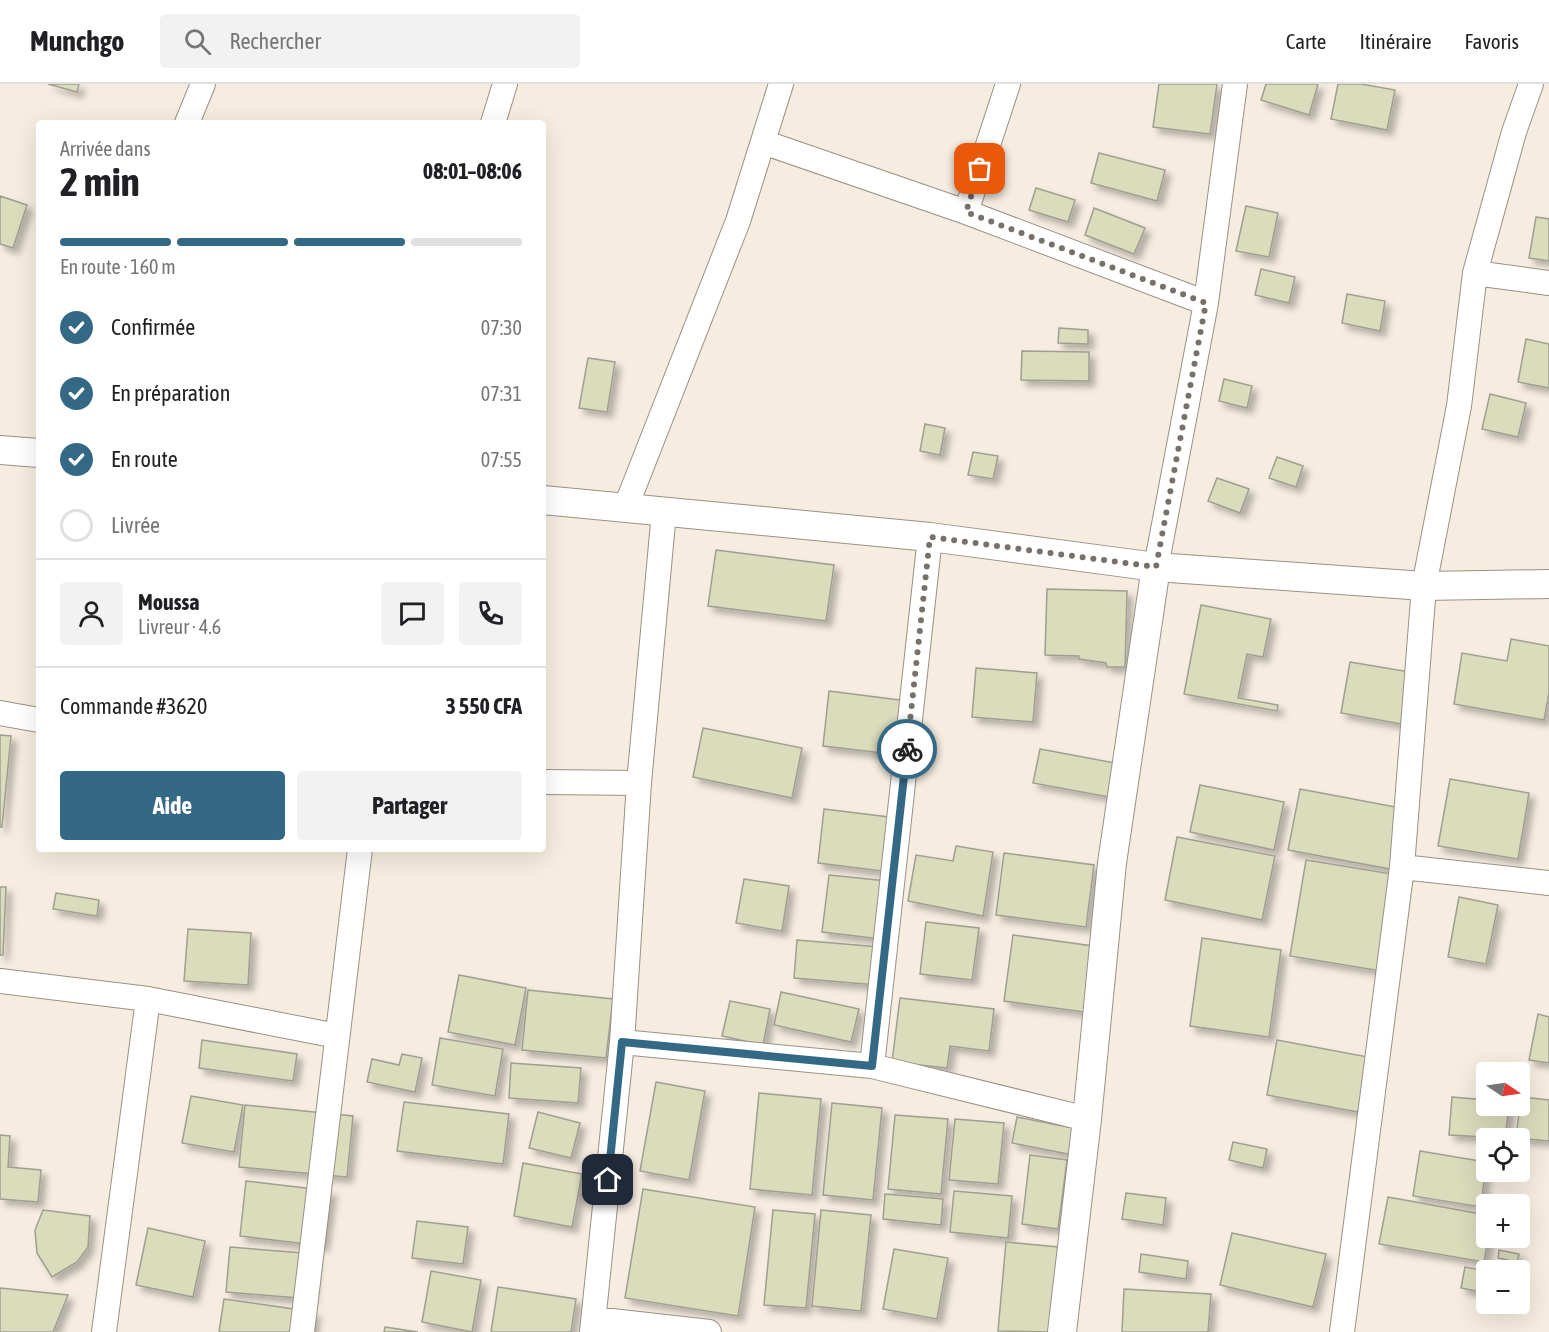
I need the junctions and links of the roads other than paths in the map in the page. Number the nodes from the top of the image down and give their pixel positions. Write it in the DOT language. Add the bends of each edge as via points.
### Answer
graph roads {
  1 [pos="203,84"];
  2 [pos="506,84"];
  3 [pos="781,84"];
  4 [pos="1008,84"];
  5 [pos="1235,84"];
  6 [pos="1531,84"];
  7 [pos="188,120"];
  8 [pos="494,120"];
  9 [pos="762,142"];
  10 [pos="966,212"];
  11 [pos="1475,273"];
  12 [pos="1549,283"];
  13 [pos="1206,303"];
  14 [pos="0,450"];
  15 [pos="36,453"];
  16 [pos="546,500"];
  17 [pos="625,509"];
  18 [pos="664,512"];
  19 [pos="930,537"];
  20 [pos="1156,567"];
  21 [pos="1549,584"];
  22 [pos="1425,586"];
  23 [pos="0,713"];
  24 [pos="36,719"];
  25 [pos="546,782"];
  26 [pos="639,783"];
  27 [pos="360,852"];
  28 [pos="1402,867"];
  29 [pos="1549,883"];
  30 [pos="0,981"];
  31 [pos="147,999"];
  32 [pos="338,1036"];
  33 [pos="622,1042"];
  34 [pos="872,1066"];
  35 [pos="1087,1119"];
  36 [pos="593,1325"];
  37 [pos="104,1332"];
  38 [pos="302,1332"];
  39 [pos="709,1332"];
  40 [pos="1062,1332"];
  41 [pos="1342,1332"];
  1 -- 7 [label="street"];
  2 -- 8 [label="street"];
  3 -- 9 [label="street"];
  4 -- 10 [label="street"];
  5 -- 13 [label="street"];
  6 -- 11 [label="street"];
  9 -- 10 [label="street"];
  9 -- 17 [label="street" via="738,221"];
  10 -- 13 [label="street"];
  11 -- 12 [label="street"];
  11 -- 22 [label="street" via="1459,406"];
  13 -- 20 [label="street"];
  14 -- 15 [label="street"];
  16 -- 17 [label="street"];
  17 -- 18 [label="street"];
  18 -- 19 [label="street"];
  18 -- 26 [label="street"];
  19 -- 20 [label="street"];
  19 -- 34 [label="street"];
  20 -- 22 [label="street"];
  20 -- 35 [label="street" via="1112,863"];
  21 -- 22 [label="street"];
  22 -- 28 [label="street"];
  23 -- 24 [label="street"];
  25 -- 26 [label="street"];
  26 -- 33 [label="street"];
  27 -- 32 [label="street"];
  28 -- 29 [label="street"];
  28 -- 41 [label="street"];
  30 -- 31 [label="street"];
  31 -- 32 [label="street"];
  31 -- 37 [label="street"];
  32 -- 38 [label="street"];
  33 -- 34 [label="street"];
  33 -- 36 [label="street"];
  34 -- 35 [label="street"];
  35 -- 40 [label="street"];
  36 -- 39 [label="street"];
}
